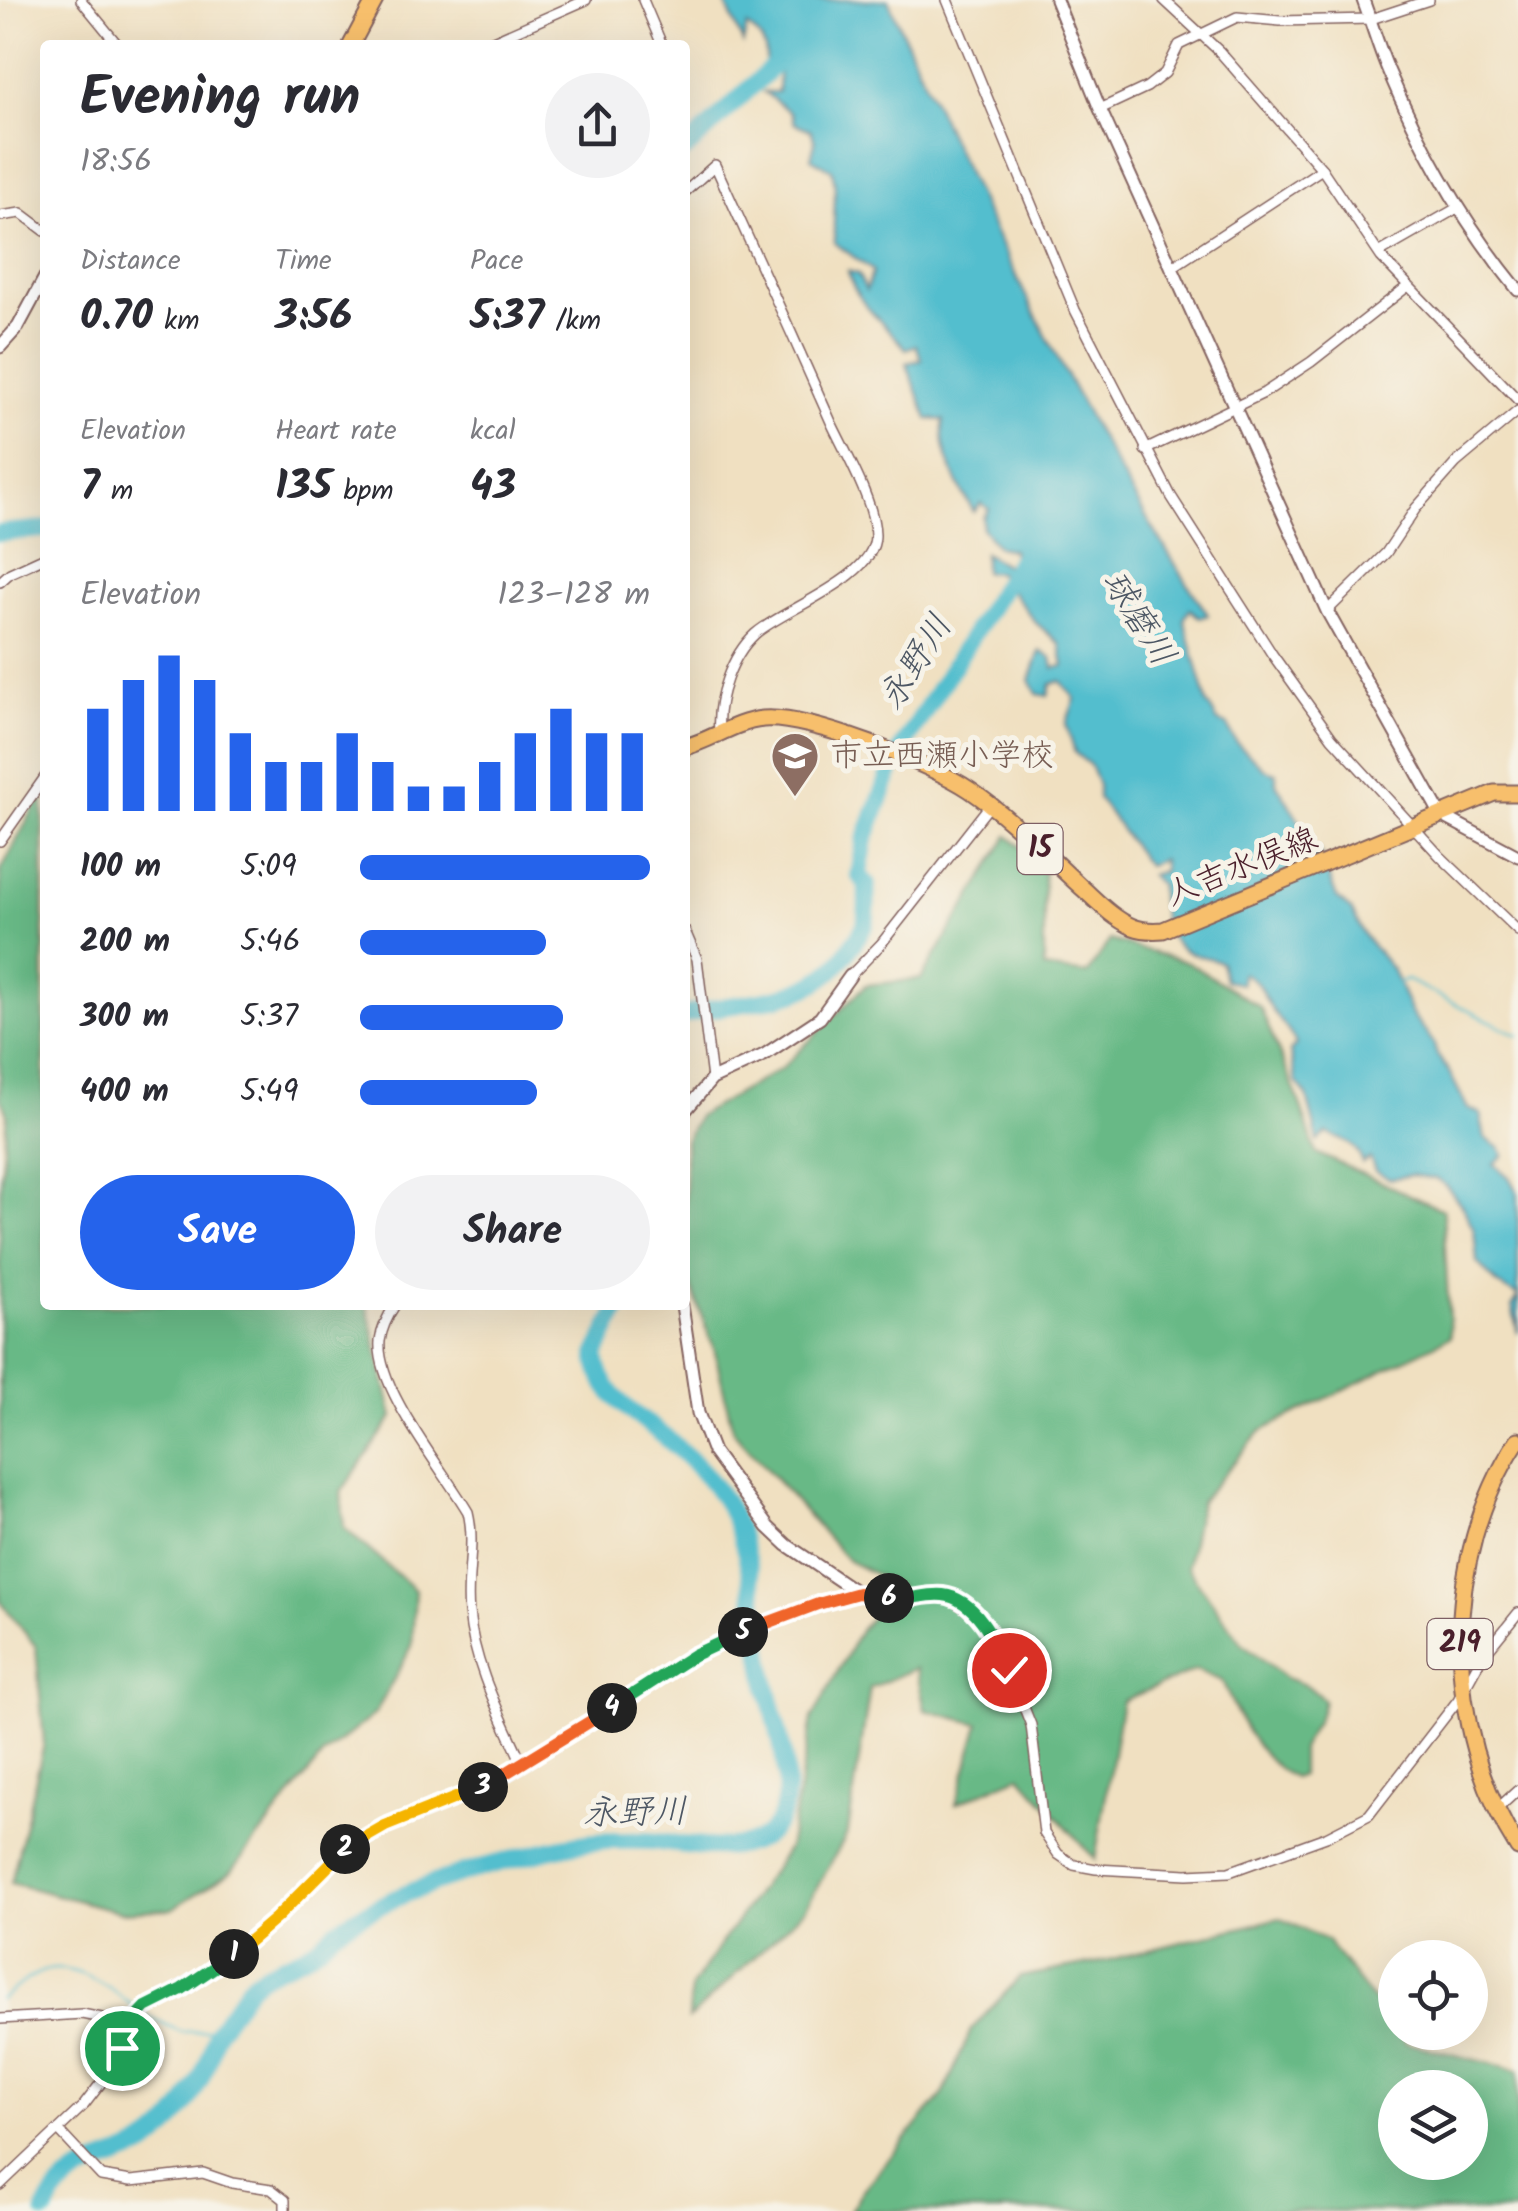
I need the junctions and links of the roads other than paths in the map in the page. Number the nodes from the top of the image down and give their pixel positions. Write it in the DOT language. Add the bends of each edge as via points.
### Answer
graph roads {
  1 [pos="81,0"];
  2 [pos="375,0"];
  3 [pos="586,0"];
  4 [pos="643,0"];
  5 [pos="948,0"];
  6 [pos="1056,0"];
  7 [pos="1164,0"];
  8 [pos="1363,0"];
  9 [pos="1429,0"];
  10 [pos="1370,19"];
  11 [pos="1201,34"];
  12 [pos="114,40"];
  13 [pos="354,40"];
  14 [pos="495,40"];
  15 [pos="660,40"];
  16 [pos="1100,110"];
  17 [pos="1322,169"];
  18 [pos="690,188"];
  19 [pos="1458,207"];
  20 [pos="0,216"];
  21 [pos="40,227"];
  22 [pos="1379,254"];
  23 [pos="1170,268"];
  24 [pos="40,286"];
  25 [pos="1408,286"];
  26 [pos="1518,290"];
  27 [pos="0,347"];
  28 [pos="1518,400"];
  29 [pos="1233,406"];
  30 [pos="1518,410"];
  31 [pos="1145,450"];
  32 [pos="40,560"];
  33 [pos="0,582"];
  34 [pos="1327,611"];
  35 [pos="719,732"];
  36 [pos="690,745"];
  37 [pos="40,784"];
  38 [pos="1518,793"];
  39 [pos="990,805"];
  40 [pos="1441,815"];
  41 [pos="1410,829"];
  42 [pos="0,842"];
  43 [pos="1518,856"];
  44 [pos="1518,931"];
  45 [pos="690,943"];
  46 [pos="850,976"];
  47 [pos="712,1079"];
  48 [pos="690,1105"];
  49 [pos="391,1310"];
  50 [pos="683,1310"];
  51 [pos="1518,1440"];
  52 [pos="858,1593"];
  53 [pos="906,1601"];
  54 [pos="1518,1613"];
  55 [pos="1464,1690"];
  56 [pos="523,1765"];
  57 [pos="1518,1790"];
  58 [pos="1496,1810"];
  59 [pos="418,1814"];
  60 [pos="1518,1848"];
  61 [pos="0,2020"];
  62 [pos="130,2024"];
  63 [pos="60,2131"];
  64 [pos="0,2184"];
  65 [pos="285,2211"];
  1 -- 12 [label="street"];
  2 -- 13 [label="main road"];
  3 -- 14 [label="street"];
  4 -- 15 [label="street"];
  5 -- 31 [label="street" via="1075,310"];
  6 -- 16 [label="street"];
  7 -- 11 [label="street"];
  8 -- 10 [label="street"];
  9 -- 10 [label="street"];
  10 -- 11 [label="street" via="1237,17"];
  10 -- 19 [label="street" via="1389,72"];
  11 -- 16 [label="street" via="1179,45 1164,73 1147,87"];
  11 -- 17 [label="street"];
  16 -- 23 [label="street"];
  17 -- 22 [label="street"];
  17 -- 23 [label="street"];
  18 -- 35 [label="street" via="715,165 850,464 875,535 868,557 829,590 755,634 727,681"];
  19 -- 22 [label="street"];
  19 -- 26 [label="street"];
  20 -- 21 [label="street" via="21,213"];
  22 -- 25 [label="street"];
  23 -- 29 [label="street"];
  24 -- 27 [label="street"];
  25 -- 28 [label="street"];
  25 -- 29 [label="street" via="1311,362"];
  29 -- 31 [label="street"];
  29 -- 34 [label="street"];
  30 -- 34 [label="street" via="1456,464 1386,553"];
  31 -- 41 [label="street" via="1272,654"];
  32 -- 33 [label="street"];
  34 -- 40 [label="street"];
  35 -- 36 [label="main road, 人吉水俣線 / 15"];
  35 -- 39 [label="main road, 人吉水俣線 / 15" via="766,718 797,722 916,763"];
  37 -- 42 [label="street"];
  38 -- 40 [label="main road, 人吉水俣線 / 15" via="1494,793"];
  39 -- 41 [label="main road, 人吉水俣線 / 15" via="1110,912 1148,932"];
  39 -- 46 [label="street"];
  40 -- 41 [label="main road, 人吉水俣線 / 15"];
  40 -- 43 [label="street"];
  41 -- 44 [label="street"];
  45 -- 47 [label="street"];
  46 -- 47 [label="street" via="836,1000 800,1034"];
  47 -- 48 [label="street"];
  49 -- 56 [label="street" via="380,1344 382,1362 398,1402 468,1512 472,1640"];
  50 -- 52 [label="street" via="698,1412 713,1452 768,1527"];
  51 -- 55 [label="main road, 219" via="1474,1538 1462,1600"];
  52 -- 53 [label="street"];
  52 -- 56 [label="street" via="770,1620 694,1655"];
  53 -- 55 [label="street" via="945,1595 978,1616 1030,1726 1044,1833 1058,1854 1096,1869 1229,1872 1351,1826 1369,1815"];
  54 -- 55 [label="street"];
  55 -- 58 [label="main road, 219"];
  56 -- 59 [label="street"];
  57 -- 58 [label="street"];
  58 -- 60 [label="main road, 219"];
  59 -- 62 [label="street" via="347,1847 243,1947 146,2007"];
  61 -- 62 [label="street" via="82,2014"];
  62 -- 63 [label="street" via="104,2080"];
  63 -- 64 [label="street"];
  63 -- 65 [label="street" via="101,2176 220,2176 232,2184 271,2188 285,2200"];
}
